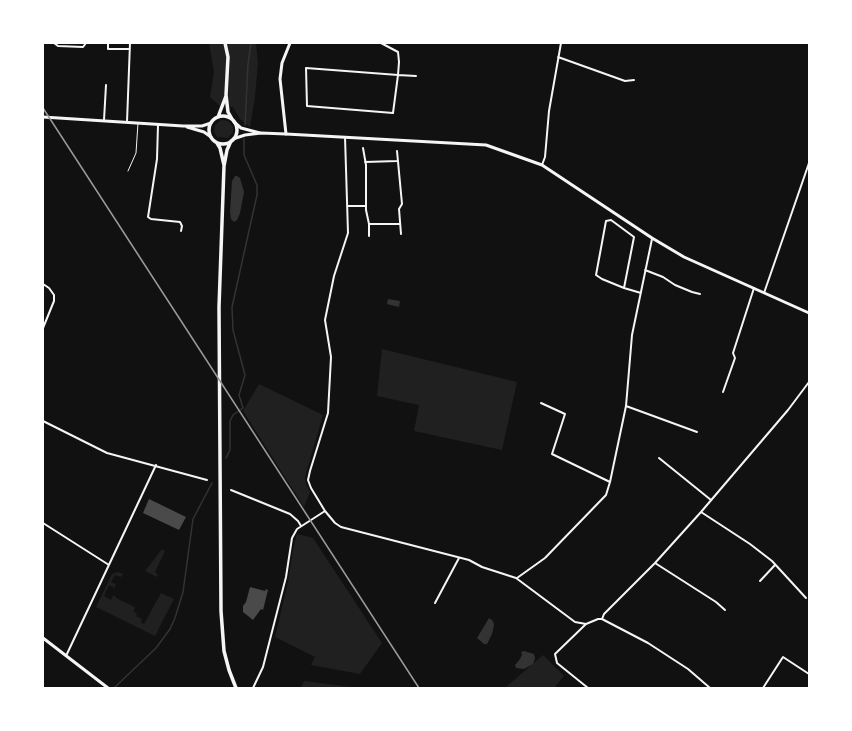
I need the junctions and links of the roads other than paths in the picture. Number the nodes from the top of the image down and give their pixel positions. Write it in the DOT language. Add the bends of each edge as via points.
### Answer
graph roads {
  1 [pos="54,43"];
  2 [pos="86,43"];
  3 [pos="108,43"];
  4 [pos="130,43"];
  5 [pos="225,43"];
  6 [pos="290,43"];
  7 [pos="381,43"];
  8 [pos="561,43"];
  9 [pos="130,49"];
  10 [pos="558,57"];
  11 [pos="398,75"];
  12 [pos="416,76"];
  13 [pos="634,80"];
  14 [pos="106,85"];
  15 [pos="226,94"];
  16 [pos="43,117"];
  17 [pos="218,117"];
  18 [pos="104,120"];
  19 [pos="233,121"];
  20 [pos="127,122"];
  21 [pos="138,122"];
  22 [pos="211,123"];
  23 [pos="158,124"];
  24 [pos="183,126"];
  25 [pos="261,133"];
  26 [pos="286,134"];
  27 [pos="211,137"];
  28 [pos="345,137"];
  29 [pos="232,140"];
  30 [pos="216,142"];
  31 [pos="363,148"];
  32 [pos="397,151"];
  33 [pos="397,161"];
  34 [pos="365,162"];
  35 [pos="809,163"];
  36 [pos="542,165"];
  37 [pos="224,166"];
  38 [pos="128,171"];
  39 [pos="347,206"];
  40 [pos="366,206"];
  41 [pos="369,224"];
  42 [pos="400,224"];
  43 [pos="181,231"];
  44 [pos="401,234"];
  45 [pos="369,236"];
  46 [pos="652,238"];
  47 [pos="646,270"];
  48 [pos="43,284"];
  49 [pos="624,288"];
  50 [pos="754,288"];
  51 [pos="641,293"];
  52 [pos="764,293"];
  53 [pos="700,294"];
  54 [pos="809,313"];
  55 [pos="43,328"];
  56 [pos="809,382"];
  57 [pos="723,392"];
  58 [pos="541,403"];
  59 [pos="626,406"];
  60 [pos="43,422"];
  61 [pos="697,432"];
  62 [pos="659,458"];
  63 [pos="156,465"];
  64 [pos="207,480"];
  65 [pos="610,482"];
  66 [pos="231,490"];
  67 [pos="711,500"];
  68 [pos="325,511"];
  69 [pos="701,512"];
  70 [pos="43,523"];
  71 [pos="301,526"];
  72 [pos="459,558"];
  73 [pos="655,563"];
  74 [pos="775,565"];
  75 [pos="109,566"];
  76 [pos="516,578"];
  77 [pos="760,581"];
  78 [pos="806,598"];
  79 [pos="435,603"];
  80 [pos="726,610"];
  81 [pos="602,619"];
  82 [pos="586,624"];
  83 [pos="43,638"];
  84 [pos="66,656"];
  85 [pos="809,674"];
  86 [pos="108,688"];
  87 [pos="236,688"];
  88 [pos="253,688"];
  89 [pos="588,688"];
  90 [pos="710,688"];
  91 [pos="763,688"];
  1 -- 2 [label="street" via="58,46 83,47"];
  3 -- 9 [label="street" via="108,49"];
  4 -- 9 [label="street"];
  5 -- 15 [label="main road" via="228,57"];
  6 -- 26 [label="main road" via="282,63 280,79"];
  7 -- 11 [label="street" via="398,52"];
  8 -- 10 [label="street"];
  9 -- 20 [label="street"];
  10 -- 13 [label="street" via="625,81"];
  10 -- 36 [label="street"];
  11 -- 11 [label="street" via="306,68 307,106 393,112"];
  11 -- 12 [label="street"];
  14 -- 18 [label="street"];
  15 -- 17 [label="main road"];
  15 -- 19 [label="main road" via="228,112"];
  16 -- 18 [label="main road"];
  17 -- 19 [label="main road" via="227,117"];
  17 -- 22 [label="main road"];
  18 -- 20 [label="main road"];
  19 -- 25 [label="main road" via="241,128"];
  19 -- 29 [label="main road" via="237,130"];
  20 -- 21 [label="main road"];
  21 -- 23 [label="main road"];
  21 -- 38 [label="lane" via="136,153"];
  22 -- 24 [label="main road" via="202,126"];
  22 -- 27 [label="main road"];
  23 -- 24 [label="main road"];
  23 -- 43 [label="street" via="157,159 148,217 180,222"];
  24 -- 27 [label="main road" via="204,132"];
  25 -- 26 [label="main road"];
  25 -- 29 [label="main road" via="243,135"];
  26 -- 28 [label="main road"];
  27 -- 30 [label="main road"];
  28 -- 36 [label="main road" via="486,145"];
  28 -- 39 [label="street"];
  29 -- 30 [label="main road" via="225,144"];
  29 -- 37 [label="main road"];
  30 -- 37 [label="main road"];
  31 -- 34 [label="street"];
  32 -- 33 [label="street"];
  33 -- 34 [label="street"];
  33 -- 42 [label="street" via="402,204 399,209"];
  34 -- 40 [label="street"];
  35 -- 52 [label="street"];
  36 -- 46 [label="main road"];
  37 -- 87 [label="main road" via="219,307 222,631 226,661"];
  39 -- 40 [label="street"];
  39 -- 68 [label="street" via="348,233 334,276 325,320 331,357 328,413 308,480 310,488"];
  40 -- 41 [label="street"];
  41 -- 42 [label="street"];
  41 -- 45 [label="street"];
  42 -- 44 [label="street"];
  46 -- 47 [label="street"];
  46 -- 50 [label="main road" via="684,256"];
  47 -- 51 [label="street"];
  47 -- 53 [label="street"];
  48 -- 55 [label="street" via="54,295"];
  49 -- 49 [label="street" via="596,276 606,221 611,220 634,237"];
  49 -- 51 [label="street"];
  50 -- 52 [label="main road"];
  50 -- 57 [label="street"];
  51 -- 59 [label="street" via="632,335"];
  52 -- 54 [label="main road"];
  56 -- 67 [label="street"];
  58 -- 65 [label="street" via="565,414 552,454"];
  59 -- 61 [label="street"];
  59 -- 65 [label="street"];
  60 -- 63 [label="street" via="107,453"];
  62 -- 67 [label="street"];
  63 -- 64 [label="street"];
  63 -- 75 [label="street"];
  65 -- 76 [label="street" via="601,501 545,558"];
  66 -- 71 [label="street" via="290,514"];
  67 -- 69 [label="street"];
  68 -- 71 [label="street"];
  68 -- 72 [label="street" via="335,523 347,530"];
  69 -- 73 [label="street"];
  69 -- 74 [label="street" via="750,544"];
  70 -- 75 [label="street"];
  71 -- 88 [label="street" via="292,538 286,577 263,667"];
  72 -- 76 [label="street"];
  72 -- 79 [label="street"];
  73 -- 80 [label="street"];
  73 -- 81 [label="street"];
  74 -- 77 [label="street"];
  74 -- 78 [label="street"];
  75 -- 84 [label="street"];
  76 -- 82 [label="street" via="575,622"];
  81 -- 82 [label="street"];
  81 -- 90 [label="street" via="648,643 688,669"];
  82 -- 89 [label="street" via="555,654 558,663"];
  83 -- 84 [label="main road"];
  84 -- 86 [label="main road"];
  85 -- 91 [label="street" via="783,657"];
}
